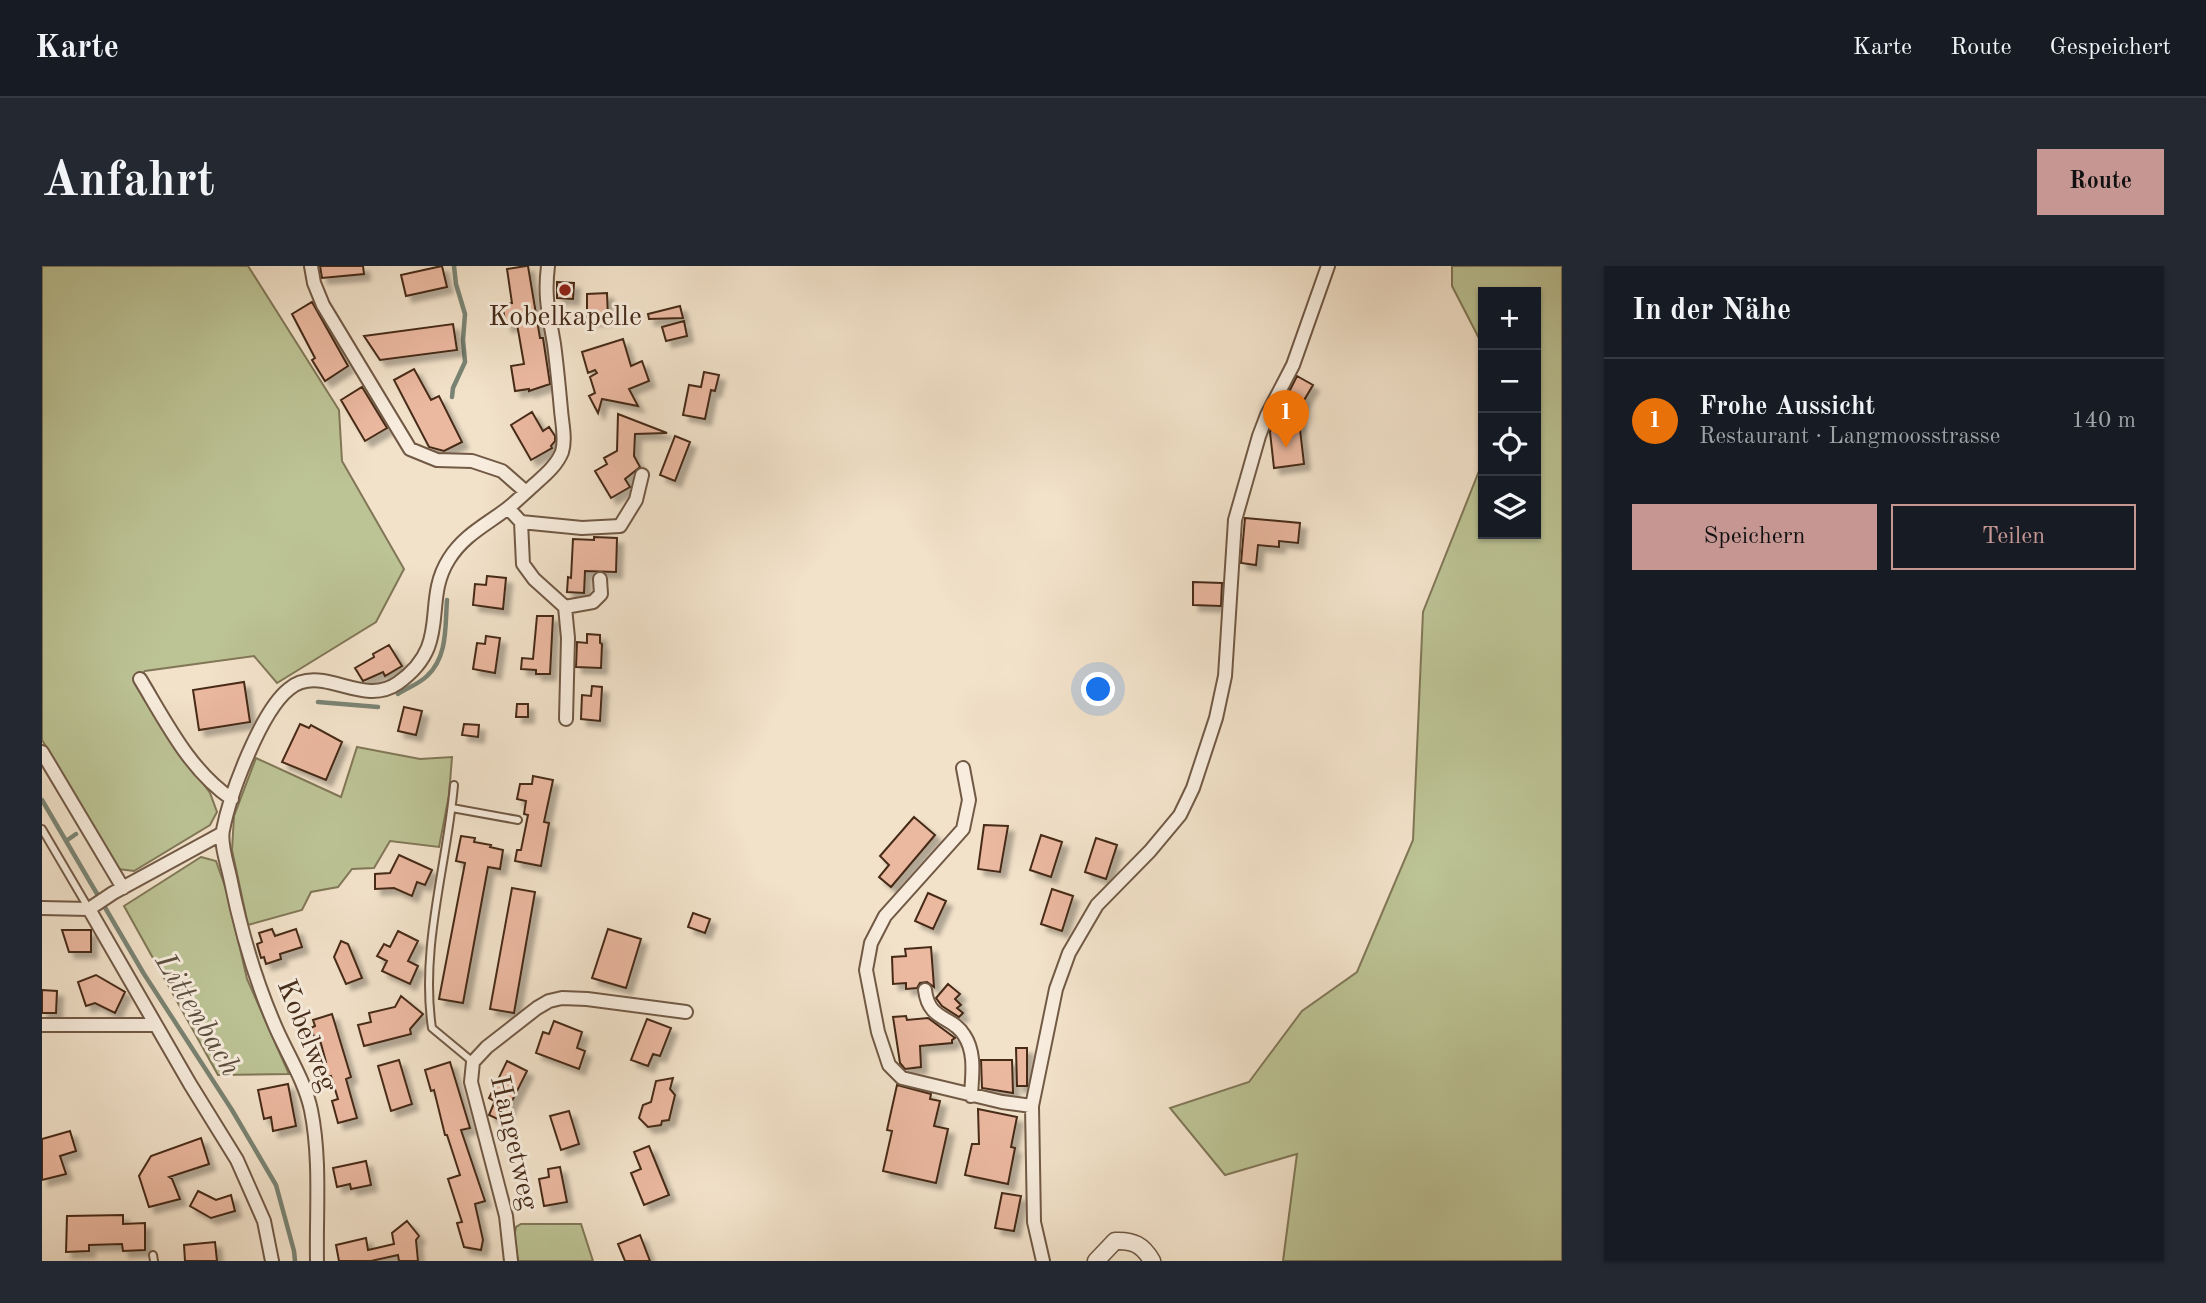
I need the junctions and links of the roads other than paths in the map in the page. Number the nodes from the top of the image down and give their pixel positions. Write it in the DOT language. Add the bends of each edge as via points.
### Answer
graph roads {
  1 [pos="311,266"];
  2 [pos="548,266"];
  3 [pos="1328,266"];
  4 [pos="642,475"];
  5 [pos="526,492"];
  6 [pos="508,508"];
  7 [pos="521,522"];
  8 [pos="600,579"];
  9 [pos="565,607"];
  10 [pos="140,679"];
  11 [pos="566,719"];
  12 [pos="42,752"];
  13 [pos="963,768"];
  14 [pos="454,785"];
  15 [pos="232,799"];
  16 [pos="452,808"];
  17 [pos="518,820"];
  18 [pos="42,829"];
  19 [pos="221,834"];
  20 [pos="118,890"];
  21 [pos="92,907"];
  22 [pos="42,908"];
  23 [pos="925,990"];
  24 [pos="686,1012"];
  25 [pos="42,1025"];
  26 [pos="156,1025"];
  27 [pos="474,1062"];
  28 [pos="971,1096"];
  29 [pos="1032,1106"];
  30 [pos="272,1261"];
  31 [pos="317,1261"];
  32 [pos="511,1261"];
  33 [pos="1043,1261"];
  34 [pos="1096,1261"];
  35 [pos="1152,1261"];
  1 -- 5 [label="street" via="323,305 410,449 437,460 472,461 502,471"];
  2 -- 5 [label="street" via="546,295 564,437 562,452 549,471"];
  3 -- 29 [label="street" via="1293,365 1259,436 1235,520 1226,676 1193,788 1180,815 1097,905 1069,953 1056,989"];
  4 -- 7 [label="street" via="636,500 620,526 582,528"];
  5 -- 6 [label="street"];
  6 -- 7 [label="street"];
  6 -- 15 [label="street" via="467,536 448,560 438,585 434,631 426,654 412,673 394,686 374,691 322,681 302,681 289,688 262,725"];
  7 -- 9 [label="street" via="523,564"];
  8 -- 9 [label="street" via="601,594 593,602"];
  9 -- 11 [label="street"];
  10 -- 15 [label="street" via="196,768"];
  12 -- 20 [label="street"];
  13 -- 28 [label="street" via="969,800 963,829 885,916 871,943 866,970 889,1065 902,1078"];
  14 -- 16 [label="lane"];
  15 -- 19 [label="street"];
  16 -- 17 [label="lane"];
  16 -- 27 [label="lane" via="432,935 429,1008 432,1027"];
  18 -- 21 [label="lane"];
  19 -- 20 [label="street"];
  19 -- 31 [label="street, Kobelweg" via="252,970 311,1109"];
  20 -- 21 [label="street"];
  21 -- 22 [label="street"];
  21 -- 26 [label="street"];
  23 -- 28 [label="street" via="931,1009 959,1028 971,1048"];
  24 -- 27 [label="street, Hangetweg" via="562,998 537,1007 487,1046"];
  25 -- 26 [label="street"];
  26 -- 30 [label="street" via="251,1188"];
  27 -- 32 [label="street, Hangetweg" via="471,1082 506,1216"];
  28 -- 29 [label="street"];
  29 -- 33 [label="street" via="1034,1222"];
  34 -- 35 [label="street" via="1115,1241 1131,1241"];
}
